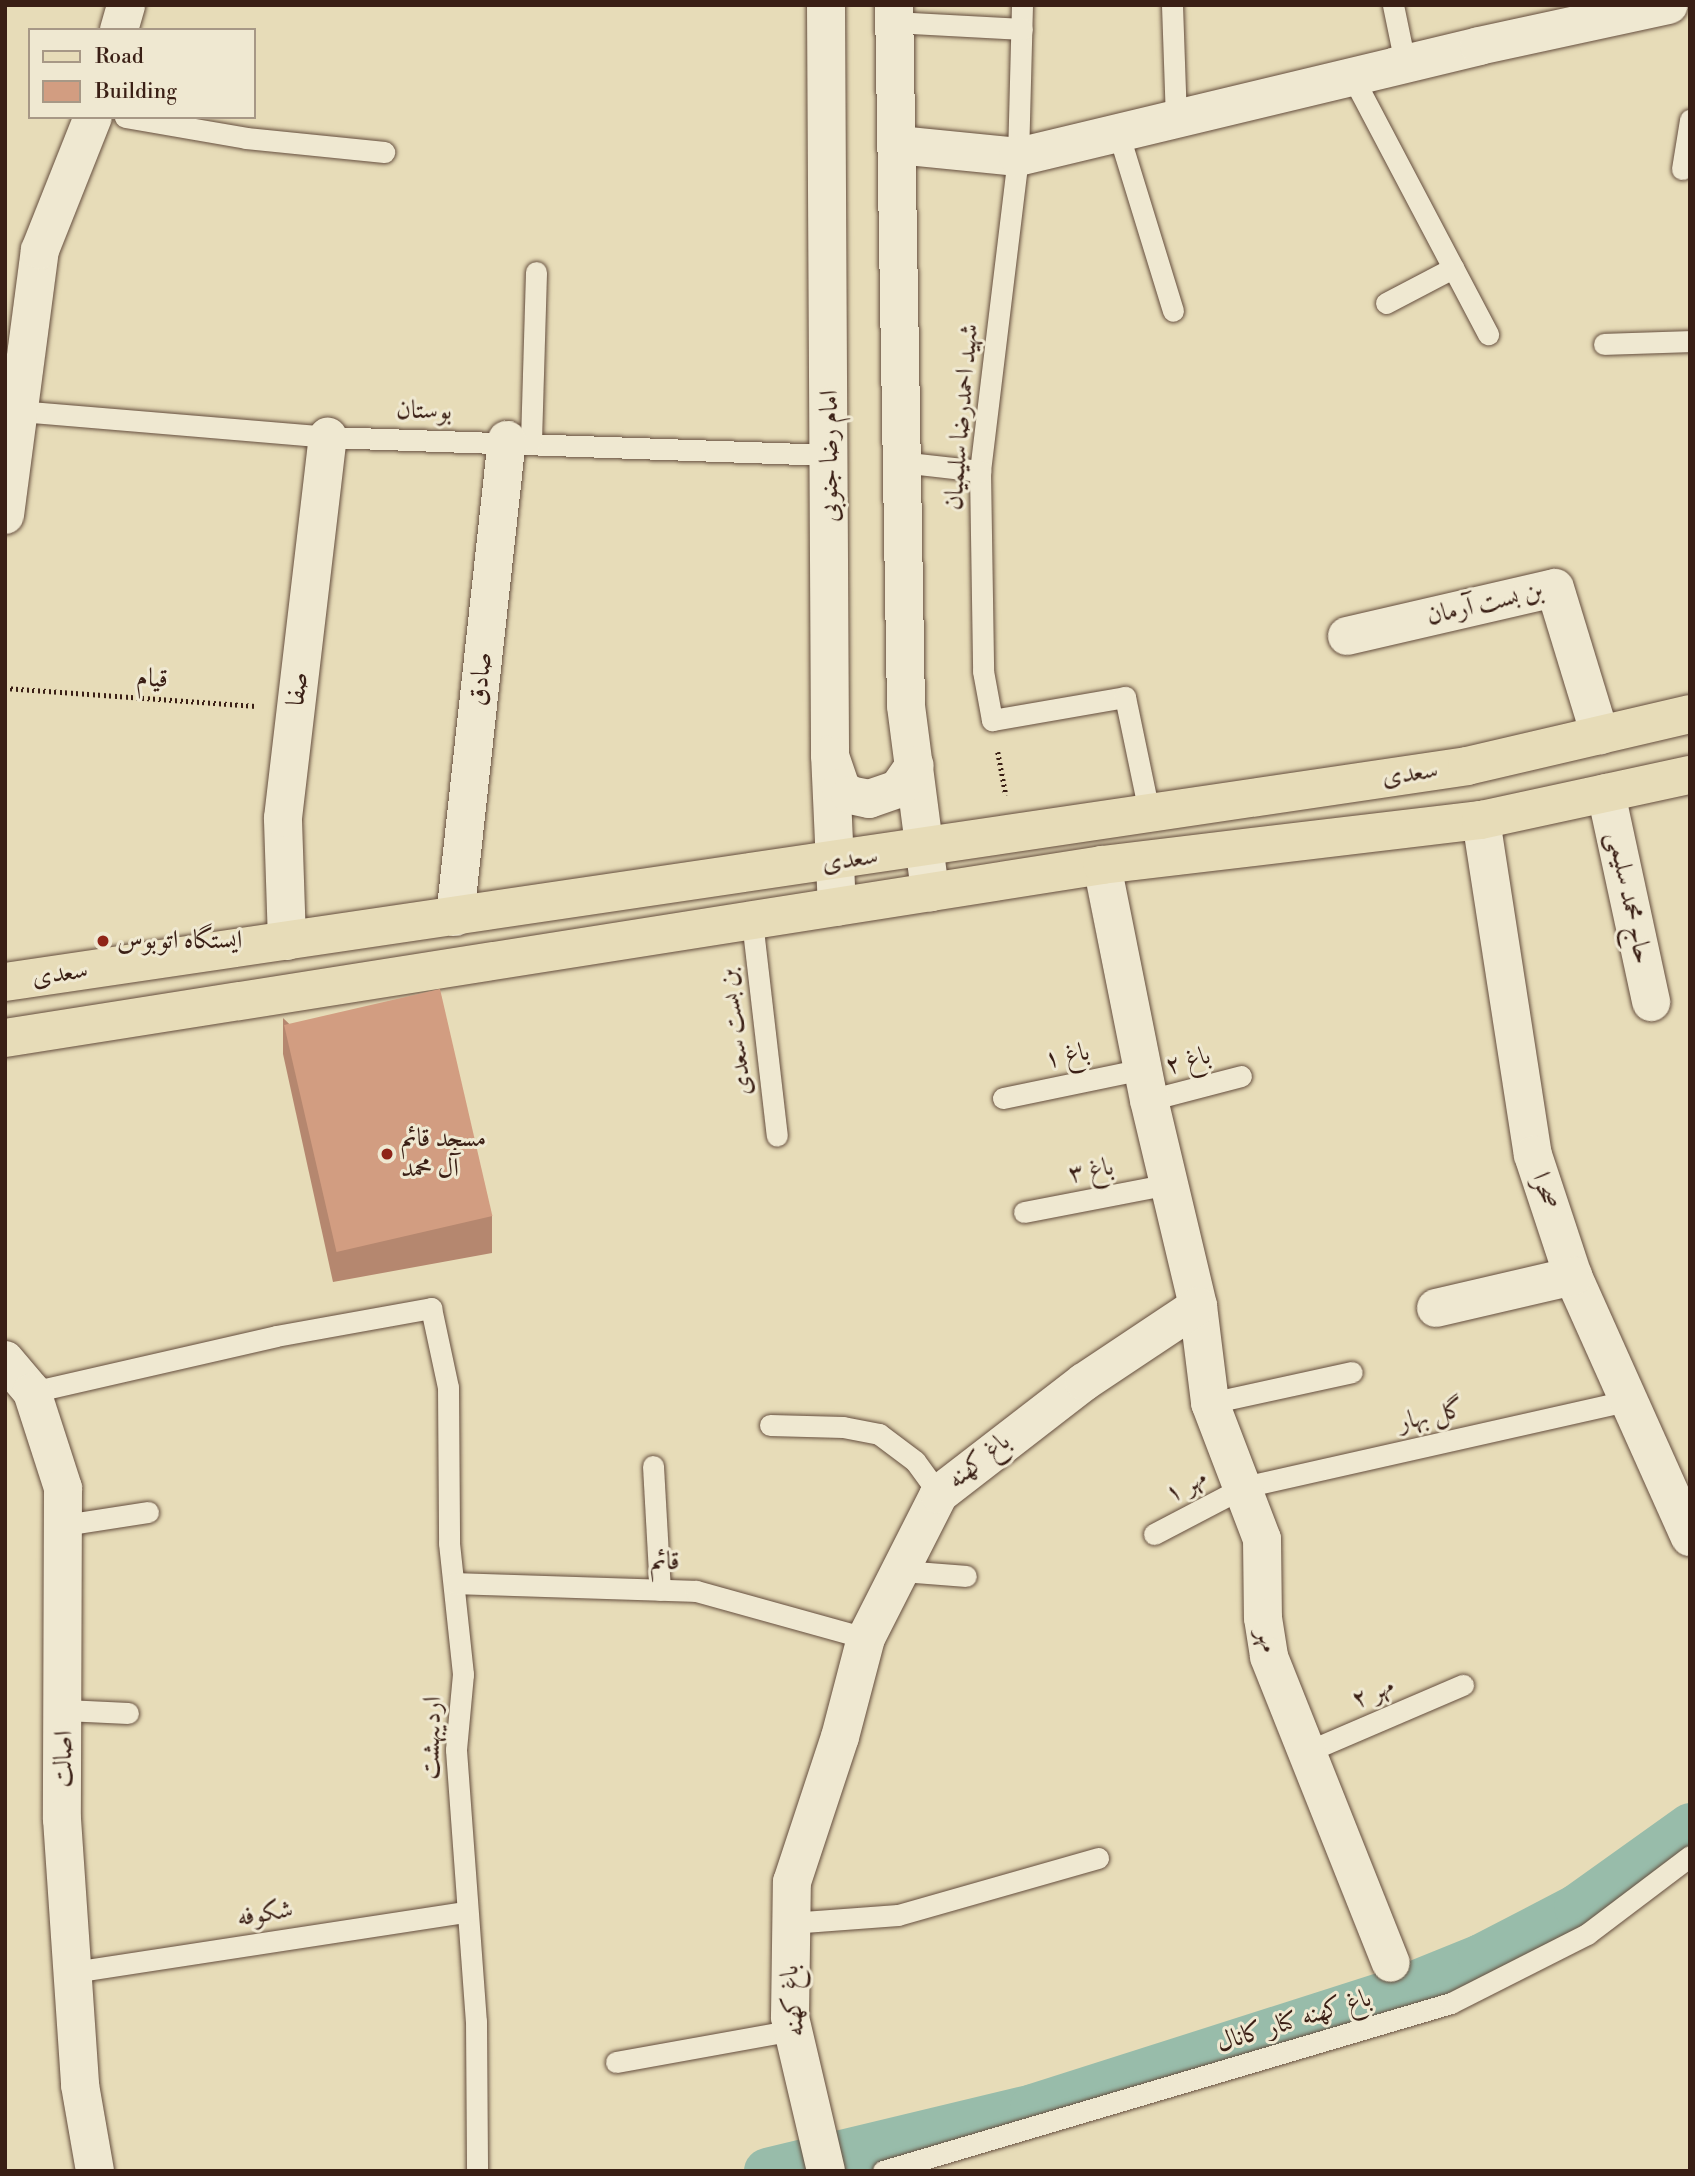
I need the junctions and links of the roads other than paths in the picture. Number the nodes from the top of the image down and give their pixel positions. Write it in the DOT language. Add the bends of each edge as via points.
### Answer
graph roads {
  1 [pos="126,5"];
  2 [pos="1022,5"];
  3 [pos="1172,5"];
  4 [pos="1393,5"];
  5 [pos="1651,7"];
  6 [pos="822,9"];
  7 [pos="894,13"];
  8 [pos="120,28"];
  9 [pos="1022,29"];
  10 [pos="1405,63"];
  11 [pos="1352,76"];
  12 [pos="92,119"];
  13 [pos="137,119"];
  14 [pos="1176,119"];
  15 [pos="1690,120"];
  16 [pos="1118,132"];
  17 [pos="898,145"];
  18 [pos="384,152"];
  19 [pos="1018,157"];
  20 [pos="1682,169"];
  21 [pos="1453,268"];
  22 [pos="536,272"];
  23 [pos="1386,303"];
  24 [pos="1173,311"];
  25 [pos="1488,334"];
  26 [pos="1690,341"];
  27 [pos="1604,344"];
  28 [pos="19,411"];
  29 [pos="328,437"];
  30 [pos="519,441"];
  31 [pos="830,455"];
  32 [pos="901,462"];
  33 [pos="980,471"];
  34 [pos="5,515"];
  35 [pos="1348,636"];
  36 [pos="1690,714"];
  37 [pos="1600,735"];
  38 [pos="830,754"];
  39 [pos="915,765"];
  40 [pos="1690,775"];
  41 [pos="1606,793"];
  42 [pos="1149,812"];
  43 [pos="1481,820"];
  44 [pos="925,849"];
  45 [pos="834,862"];
  46 [pos="1102,865"];
  47 [pos="930,892"];
  48 [pos="837,907"];
  49 [pos="455,917"];
  50 [pos="752,920"];
  51 [pos="287,941"];
  52 [pos="5,982"];
  53 [pos="1651,1002"];
  54 [pos="5,1038"];
  55 [pos="1241,1076"];
  56 [pos="1146,1085"];
  57 [pos="1003,1098"];
  58 [pos="777,1136"];
  59 [pos="1169,1184"];
  60 [pos="1024,1212"];
  61 [pos="1573,1276"];
  62 [pos="1198,1306"];
  63 [pos="1436,1308"];
  64 [pos="5,1360"];
  65 [pos="1352,1372"];
  66 [pos="32,1392"];
  67 [pos="1630,1400"];
  68 [pos="1210,1403"];
  69 [pos="770,1425"];
  70 [pos="653,1466"];
  71 [pos="1244,1487"];
  72 [pos="939,1494"];
  73 [pos="148,1512"];
  74 [pos="64,1525"];
  75 [pos="1154,1534"];
  76 [pos="1690,1537"];
  77 [pos="903,1571"];
  78 [pos="966,1576"];
  79 [pos="455,1583"];
  80 [pos="660,1590"];
  81 [pos="866,1638"];
  82 [pos="1463,1685"];
  83 [pos="65,1710"];
  84 [pos="128,1713"];
  85 [pos="1304,1753"];
  86 [pos="1690,1856"];
  87 [pos="1098,1858"];
  88 [pos="466,1912"];
  89 [pos="790,1923"];
  90 [pos="1391,1964"];
  91 [pos="73,1972"];
  92 [pos="793,2030"];
  93 [pos="616,2062"];
  94 [pos="95,2171"];
  95 [pos="477,2171"];
  96 [pos="825,2171"];
  97 [pos="883,2171"];
  1 -- 8 [label="street"];
  2 -- 9 [label="lane, شهید احمدرضا سلیمیان"];
  3 -- 14 [label="lane"];
  4 -- 10 [label="lane"];
  5 -- 10 [label="street"];
  6 -- 31 [label="street, امام رضا جنوبی"];
  7 -- 9 [label="lane"];
  7 -- 17 [label="street"];
  9 -- 19 [label="lane, شهید احمدرضا سلیمیان"];
  10 -- 11 [label="street"];
  11 -- 14 [label="street"];
  11 -- 21 [label="lane"];
  12 -- 28 [label="street" via="40,250"];
  13 -- 18 [label="lane" via="246,138"];
  14 -- 16 [label="street"];
  15 -- 20 [label="lane"];
  16 -- 19 [label="street"];
  16 -- 24 [label="lane"];
  17 -- 19 [label="street"];
  17 -- 32 [label="street"];
  19 -- 33 [label="lane, شهید احمدرضا سلیمیان"];
  21 -- 23 [label="lane"];
  21 -- 25 [label="lane"];
  22 -- 30 [label="lane"];
  26 -- 27 [label="lane"];
  28 -- 29 [label="lane, بوستان"];
  28 -- 34 [label="street"];
  29 -- 30 [label="lane, بوستان"];
  29 -- 51 [label="street, صفا" via="283,818"];
  30 -- 31 [label="lane, بوستان"];
  30 -- 49 [label="street, صادق"];
  31 -- 38 [label="street, امام رضا جنوبی"];
  32 -- 33 [label="lane"];
  32 -- 39 [label="street" via="906,706"];
  33 -- 42 [label="lane, شهید احمدرضا سلیمیان" via="983,671 992,720 1125,697"];
  35 -- 37 [label="street, بن بست آرمان" via="1555,588"];
  36 -- 37 [label="main road, سعدی"];
  37 -- 42 [label="main road, سعدی" via="1467,766"];
  38 -- 39 [label="street" via="841,788 869,799 898,789"];
  38 -- 45 [label="street, امام رضا جنوبی"];
  39 -- 44 [label="street"];
  40 -- 41 [label="main road, سعدی"];
  41 -- 43 [label="main road, سعدی"];
  41 -- 53 [label="street, حاج محمد سلیمی"];
  42 -- 44 [label="main road, سعدی"];
  43 -- 46 [label="main road, سعدی"];
  43 -- 61 [label="street, صحرا" via="1533,1155"];
  44 -- 45 [label="main road, سعدی"];
  44 -- 47 [label="street"];
  45 -- 48 [label="street, امام رضا جنوبی"];
  45 -- 49 [label="main road, سعدی"];
  46 -- 47 [label="main road, سعدی"];
  46 -- 56 [label="street"];
  47 -- 48 [label="main road, سعدی"];
  48 -- 50 [label="main road, سعدی"];
  49 -- 51 [label="main road, سعدی"];
  50 -- 54 [label="main road, سعدی"];
  50 -- 58 [label="lane, بن بست سعدی"];
  51 -- 52 [label="main road, سعدی"];
  55 -- 56 [label="lane, باغ ۲"];
  56 -- 57 [label="lane, باغ ۱"];
  56 -- 59 [label="street"];
  59 -- 60 [label="lane, باغ ۳"];
  59 -- 62 [label="street"];
  61 -- 63 [label="street"];
  61 -- 67 [label="street, صحرا"];
  62 -- 68 [label="street, مهر"];
  62 -- 72 [label="street, باغ کهنه" via="1084,1382"];
  64 -- 66 [label="street, اصالت"];
  65 -- 68 [label="lane"];
  66 -- 74 [label="street, اصالت" via="63,1488"];
  66 -- 79 [label="lane, اردیبهشت" via="276,1336 431,1308 448,1387 449,1543"];
  67 -- 71 [label="lane, گل بهار"];
  67 -- 76 [label="street, صحرا"];
  68 -- 71 [label="street, مهر"];
  69 -- 72 [label="lane" via="843,1427 879,1434 915,1461"];
  70 -- 80 [label="lane"];
  71 -- 75 [label="lane, مهر ۱"];
  71 -- 85 [label="street, مهر" via="1262,1539 1263,1618 1269,1657"];
  72 -- 77 [label="street, باغ کهنه"];
  73 -- 74 [label="lane"];
  74 -- 83 [label="street, اصالت"];
  77 -- 78 [label="lane"];
  77 -- 81 [label="street, باغ کهنه"];
  79 -- 80 [label="lane, قائم"];
  79 -- 88 [label="lane, اردیبهشت" via="463,1674 456,1750"];
  80 -- 81 [label="lane, قائم" via="696,1591"];
  81 -- 89 [label="street, باغ کهنه" via="840,1737 792,1882"];
  82 -- 85 [label="lane, مهر ۲"];
  83 -- 84 [label="lane"];
  83 -- 91 [label="street, اصالت" via="62,1819"];
  85 -- 90 [label="street, مهر"];
  86 -- 97 [label="lane, باغ کهنه کنار کانال" via="1587,1934 1451,2003"];
  87 -- 89 [label="lane" via="898,1915"];
  88 -- 91 [label="lane, شکوفه"];
  88 -- 95 [label="lane, اردیبهشت" via="476,2021"];
  89 -- 92 [label="street, باغ کهنه"];
  91 -- 94 [label="street, اصالت" via="80,2085"];
  92 -- 93 [label="lane"];
  92 -- 96 [label="street, باغ کهنه"];
}
